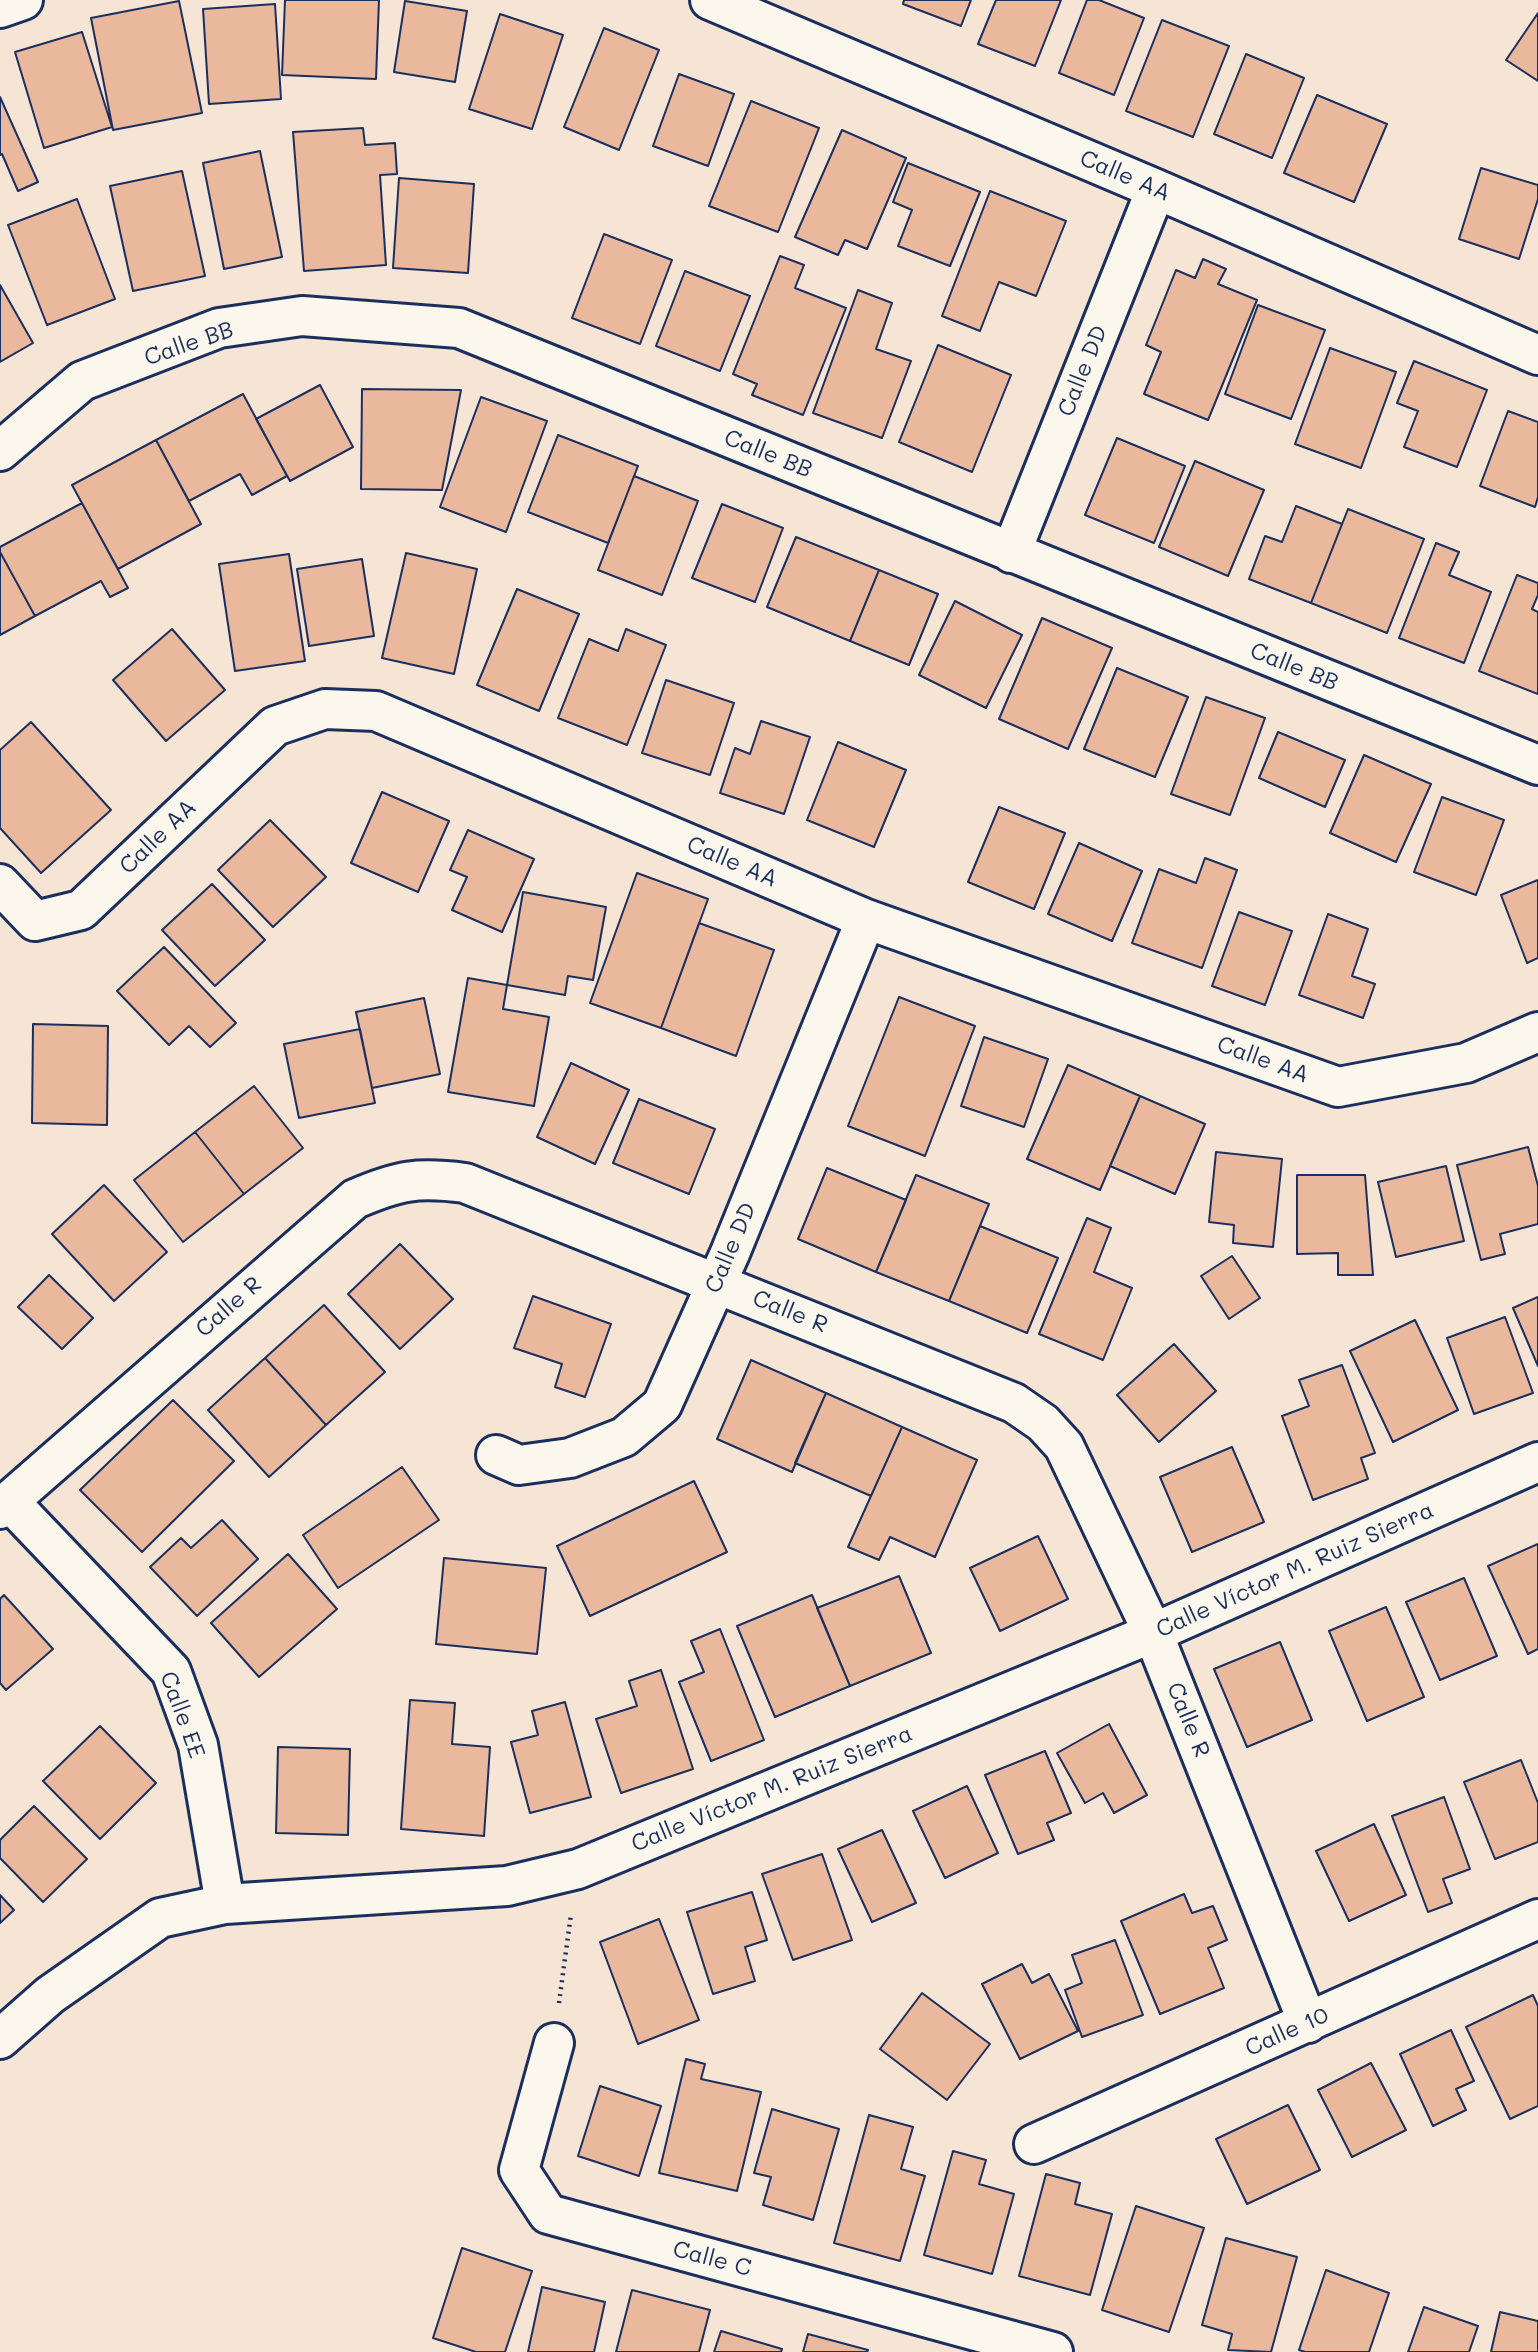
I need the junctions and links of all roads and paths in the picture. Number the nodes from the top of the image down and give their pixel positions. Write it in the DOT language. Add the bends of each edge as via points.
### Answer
graph roads {
  1 [pos="23,0"];
  2 [pos="710,0"];
  3 [pos="0,8"];
  4 [pos="1156,189"];
  5 [pos="1538,355"];
  6 [pos="0,451"];
  7 [pos="1011,553"];
  8 [pos="1538,765"];
  9 [pos="0,884"];
  10 [pos="866,919"];
  11 [pos="1538,1032"];
  12 [pos="717,1283"];
  13 [pos="496,1455"];
  14 [pos="1538,1462"];
  15 [pos="5,1505"];
  16 [pos="1153,1633"];
  17 [pos="578,1868"];
  18 [pos="225,1904"];
  19 [pos="1538,1919"];
  20 [pos="1308,2023"];
  21 [pos="0,2039"];
  22 [pos="554,2043"];
  23 [pos="1034,2144"];
  24 [pos="1053,2352"];
  1 -- 3 [label="street"];
  2 -- 4 [label="street, Calle AA"];
  4 -- 5 [label="street, Calle AA"];
  4 -- 7 [label="street, Calle DD"];
  6 -- 7 [label="street, Calle BB" via="82,381 219,328 302,316 459,328"];
  7 -- 8 [label="street, Calle BB"];
  9 -- 10 [label="street, Calle AA" via="35,921 81,910 275,726 325,709 376,711"];
  10 -- 11 [label="street, Calle AA" via="1338,1087 1466,1063"];
  10 -- 12 [label="street, Calle DD"];
  12 -- 13 [label="street, Calle DD" via="662,1405 624,1437 570,1458 519,1465"];
  12 -- 15 [label="street, Calle R" via="465,1183 433,1179 398,1182 340,1210"];
  12 -- 16 [label="street, Calle R" via="1014,1403 1043,1423 1064,1446"];
  14 -- 16 [label="street, Calle Víctor M. Ruiz Sierra"];
  15 -- 18 [label="street, Calle EE" via="171,1671 198,1745"];
  16 -- 17 [label="street, Calle Víctor M. Ruiz Sierra"];
  16 -- 20 [label="street, Calle R"];
  17 -- 18 [label="street, Calle Víctor M. Ruiz Sierra" via="507,1886"];
  17 -- 22 [label="path"];
  18 -- 21 [label="street, Calle Víctor M. Ruiz Sierra" via="160,1918 50,1995"];
  19 -- 20 [label="street, Calle 10"];
  20 -- 23 [label="street, Calle 10"];
  22 -- 24 [label="street, Calle C" via="519,2170 548,2214"];
}
